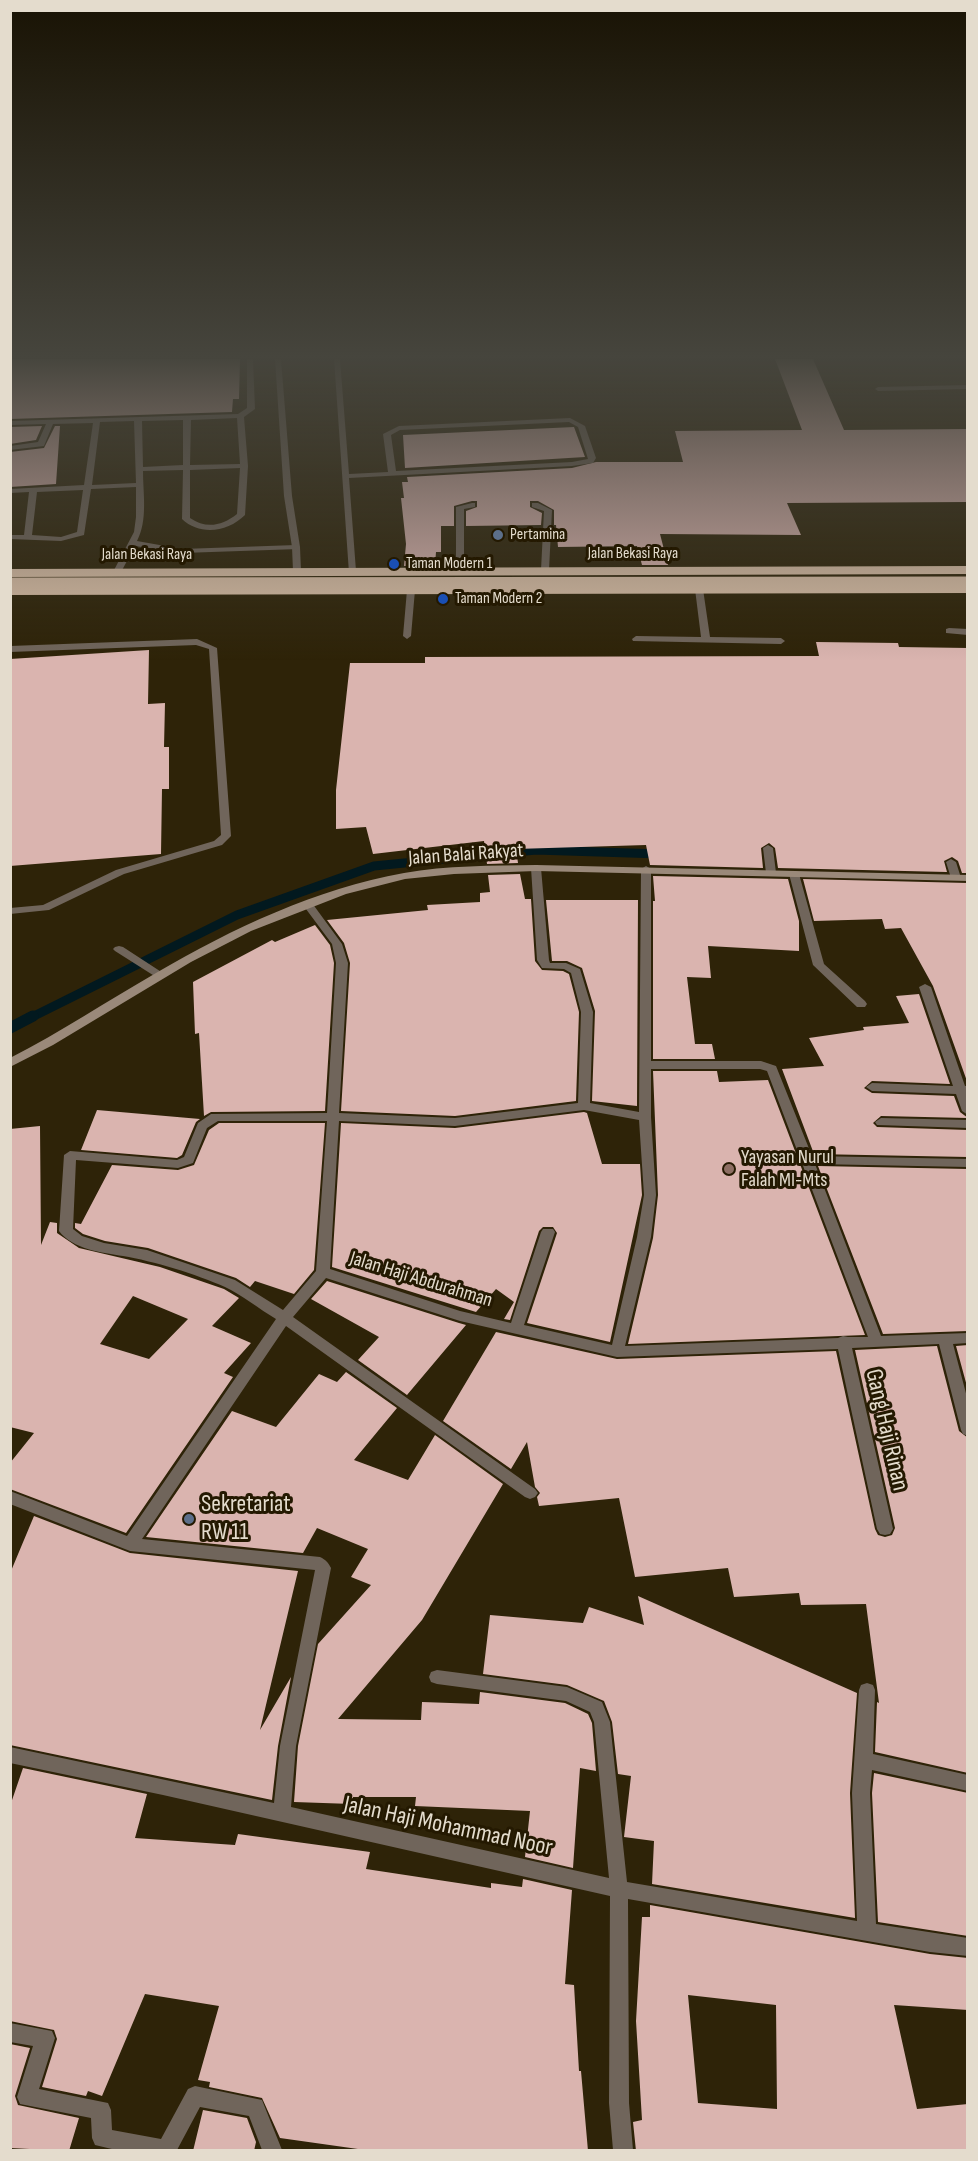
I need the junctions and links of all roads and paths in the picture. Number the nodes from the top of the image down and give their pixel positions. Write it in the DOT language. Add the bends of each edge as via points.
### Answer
graph roads {
  1 [pos="93,460"];
  2 [pos="138,460"];
  3 [pos="189,460"];
  4 [pos="244,460"];
  5 [pos="285,460"];
  6 [pos="344,460"];
  7 [pos="390,460"];
  8 [pos="591,460"];
  9 [pos="244,466"];
  10 [pos="189,468"];
  11 [pos="138,469"];
  12 [pos="392,472"];
  13 [pos="345,476"];
  14 [pos="138,485"];
  15 [pos="89,488"];
  16 [pos="33,490"];
  17 [pos="10,491"];
  18 [pos="472,505"];
  19 [pos="535,506"];
  20 [pos="10,537"];
  21 [pos="28,537"];
  22 [pos="133,543"];
  23 [pos="296,547"];
  24 [pos="545,570"];
  25 [pos="968,570"];
  26 [pos="261,571"];
  27 [pos="297,571"];
  28 [pos="352,571"];
  29 [pos="460,571"];
  30 [pos="117,572"];
  31 [pos="10,573"];
  32 [pos="33,573"];
  33 [pos="968,582"];
  34 [pos="10,583"];
  35 [pos="699,589"];
  36 [pos="968,589"];
  37 [pos="258,590"];
  38 [pos="411,590"];
  39 [pos="17,591"];
  40 [pos="949,631"];
  41 [pos="968,632"];
  42 [pos="407,636"];
  43 [pos="636,639"];
  44 [pos="706,639"];
  45 [pos="781,641"];
  46 [pos="10,649"];
  47 [pos="536,868"];
  48 [pos="646,869"];
  49 [pos="957,872"];
  50 [pos="794,874"];
  51 [pos="308,905"];
  52 [pos="10,911"];
  53 [pos="121,950"];
  54 [pos="155,972"];
  55 [pos="925,987"];
  56 [pos="861,1004"];
  57 [pos="10,1062"];
  58 [pos="645,1065"];
  59 [pos="872,1087"];
  60 [pos="965,1090"];
  61 [pos="584,1106"];
  62 [pos="968,1112"];
  63 [pos="333,1117"];
  64 [pos="645,1117"];
  65 [pos="881,1122"];
  66 [pos="968,1124"];
  67 [pos="807,1160"];
  68 [pos="968,1163"];
  69 [pos="548,1232"];
  70 [pos="323,1272"];
  71 [pos="284,1318"];
  72 [pos="516,1329"];
  73 [pos="944,1338"];
  74 [pos="968,1338"];
  75 [pos="876,1340"];
  76 [pos="843,1341"];
  77 [pos="617,1352"];
  78 [pos="968,1430"];
  79 [pos="530,1493"];
  80 [pos="10,1497"];
  81 [pos="885,1528"];
  82 [pos="130,1544"];
  83 [pos="437,1677"];
  84 [pos="867,1690"];
  85 [pos="10,1755"];
  86 [pos="864,1760"];
  87 [pos="968,1783"];
  88 [pos="282,1813"];
  89 [pos="619,1889"];
  90 [pos="867,1931"];
  91 [pos="968,1947"];
  92 [pos="10,2032"];
  93 [pos="272,2151"];
  94 [pos="623,2151"];
  1 -- 15 [label="street"];
  2 -- 11 [label="street"];
  3 -- 10 [label="street"];
  4 -- 9 [label="street"];
  5 -- 23 [label="street"];
  6 -- 13 [label="street"];
  7 -- 12 [label="street"];
  8 -- 12 [label="street" via="572,464"];
  9 -- 10 [label="street"];
  9 -- 10 [label="street" via="241,515 222,527 204,529 186,519"];
  10 -- 11 [label="street"];
  11 -- 14 [label="street"];
  12 -- 13 [label="street"];
  13 -- 28 [label="street"];
  14 -- 15 [label="street"];
  14 -- 22 [label="street" via="140,517"];
  15 -- 16 [label="street"];
  15 -- 21 [label="street" via="81,533 61,539"];
  16 -- 17 [label="street"];
  16 -- 21 [label="street"];
  18 -- 29 [label="street" via="460,507"];
  19 -- 24 [label="street" via="548,510"];
  20 -- 21 [label="street"];
  22 -- 23 [label="street" via="182,551"];
  22 -- 30 [label="street"];
  23 -- 27 [label="street"];
  24 -- 25 [label="highway, Jalan Bekasi Raya"];
  24 -- 29 [label="highway, Jalan Bekasi Raya"];
  26 -- 27 [label="highway, Jalan Bekasi Raya"];
  26 -- 30 [label="highway, Jalan Bekasi Raya"];
  26 -- 37 [label="highway"];
  27 -- 28 [label="highway, Jalan Bekasi Raya"];
  28 -- 29 [label="highway, Jalan Bekasi Raya"];
  30 -- 32 [label="highway, Jalan Bekasi Raya"];
  31 -- 32 [label="highway, Jalan Bekasi Raya"];
  32 -- 39 [label="highway"];
  33 -- 34 [label="highway, bridge"];
  35 -- 36 [label="highway, Jalan Bekasi Raya"];
  35 -- 38 [label="highway, Jalan Bekasi Raya"];
  35 -- 44 [label="street"];
  37 -- 38 [label="highway, Jalan Bekasi Raya"];
  37 -- 39 [label="highway, Jalan Bekasi Raya"];
  38 -- 42 [label="street"];
  40 -- 41 [label="street"];
  43 -- 44 [label="street"];
  44 -- 45 [label="street"];
  46 -- 52 [label="street" via="197,642 213,648 226,836 218,843 120,872 45,908"];
  47 -- 48 [label="street, Jalan Balai Rakyat"];
  47 -- 51 [label="street, Jalan Balai Rakyat" via="405,876"];
  47 -- 61 [label="street" via="543,960 546,966 566,966 576,971 587,1012"];
  48 -- 50 [label="street, Jalan Balai Rakyat" via="770,859"];
  48 -- 58 [label="street"];
  49 -- 50 [label="street, Jalan Balai Rakyat"];
  50 -- 56 [label="street" via="819,965"];
  51 -- 54 [label="street, Jalan Balai Rakyat"];
  51 -- 63 [label="street" via="337,944 342,963"];
  53 -- 54 [label="street"];
  54 -- 57 [label="street, Jalan Balai Rakyat" via="100,1014"];
  55 -- 60 [label="street"];
  58 -- 64 [label="street"];
  58 -- 67 [label="street" via="761,1065 772,1069"];
  59 -- 60 [label="street"];
  60 -- 62 [label="street"];
  61 -- 63 [label="street" via="465,1122"];
  61 -- 64 [label="street"];
  63 -- 70 [label="street"];
  63 -- 71 [label="street" via="215,1117 202,1126 189,1160 178,1164 70,1155 66,1231 103,1248 147,1255 230,1284"];
  64 -- 77 [label="street" via="650,1195"];
  65 -- 66 [label="street"];
  67 -- 68 [label="street"];
  67 -- 75 [label="street"];
  69 -- 72 [label="street"];
  70 -- 71 [label="street, Jalan Haji Abdurahman"];
  70 -- 72 [label="street, Jalan Haji Abdurahman" via="460,1316"];
  71 -- 79 [label="street"];
  71 -- 82 [label="street, Jalan Haji Abdurahman"];
  72 -- 77 [label="street, Jalan Haji Abdurahman"];
  73 -- 74 [label="street, Jalan Haji Abdurahman"];
  73 -- 75 [label="street, Jalan Haji Abdurahman"];
  73 -- 78 [label="street"];
  75 -- 76 [label="street, Jalan Haji Abdurahman"];
  76 -- 77 [label="street, Jalan Haji Abdurahman"];
  76 -- 81 [label="street, Gang Haji Rinan"];
  80 -- 82 [label="street"];
  82 -- 88 [label="street" via="320,1564 323,1568 290,1734"];
  83 -- 89 [label="street" via="567,1694 596,1707 602,1722"];
  84 -- 86 [label="street"];
  85 -- 88 [label="street, Jalan Haji Mohammad Noor"];
  86 -- 87 [label="street"];
  86 -- 90 [label="street" via="861,1793"];
  88 -- 89 [label="street, Jalan Haji Mohammad Noor"];
  89 -- 90 [label="street, Jalan Haji Mohammad Noor"];
  89 -- 94 [label="street" via="619,2103"];
  90 -- 91 [label="street, Jalan Haji Mohammad Noor"];
  92 -- 93 [label="street" via="45,2038 27,2097 101,2110 102,2138 166,2150 195,2096 255,2107"];
}
